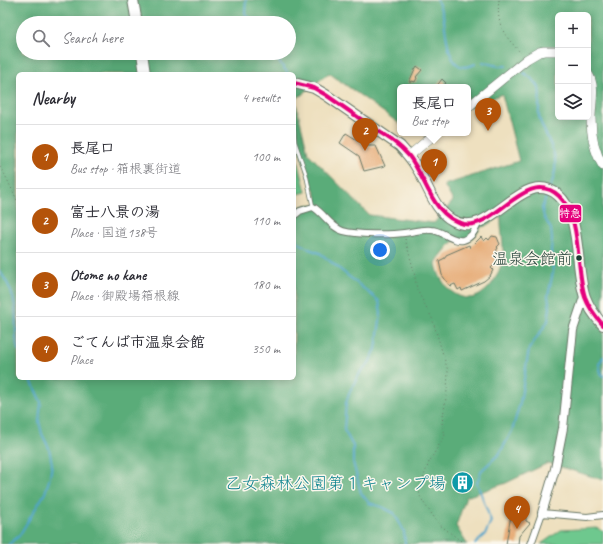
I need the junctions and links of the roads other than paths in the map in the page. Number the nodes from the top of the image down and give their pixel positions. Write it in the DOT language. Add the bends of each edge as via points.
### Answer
graph roads {
  1 [pos="133,0"];
  2 [pos="136,16"];
  3 [pos="555,51"];
  4 [pos="143,60"];
  5 [pos="145,72"];
  6 [pos="296,84"];
  7 [pos="591,84"];
  8 [pos="471,105"];
  9 [pos="432,136"];
  10 [pos="296,145"];
  11 [pos="409,156"];
  12 [pos="603,166"];
  13 [pos="312,207"];
  14 [pos="296,214"];
  15 [pos="479,222"];
  16 [pos="584,296"];
  17 [pos="603,325"];
  18 [pos="542,513"];
  19 [pos="603,515"];
  20 [pos="531,544"];
  1 -- 2 [label="highway"];
  3 -- 8 [label="main road" via="538,52 527,59"];
  4 -- 5 [label="highway"];
  6 -- 11 [label="highway" via="326,94 391,139"];
  7 -- 12 [label="main road" via="592,136 595,151"];
  9 -- 11 [label="main road"];
  10 -- 13 [label="lane" via="306,174"];
  11 -- 15 [label="highway" via="439,209 446,216 462,224"];
  13 -- 14 [label="street"];
  13 -- 15 [label="street" via="335,227 344,231 366,233 433,230 462,240 474,232"];
  15 -- 16 [label="highway" via="529,190 549,190 564,201 572,216"];
  16 -- 17 [label="highway" via="589,308"];
  16 -- 18 [label="street" via="573,330 556,469"];
  18 -- 19 [label="street" via="587,517"];
  18 -- 20 [label="street"];
}
